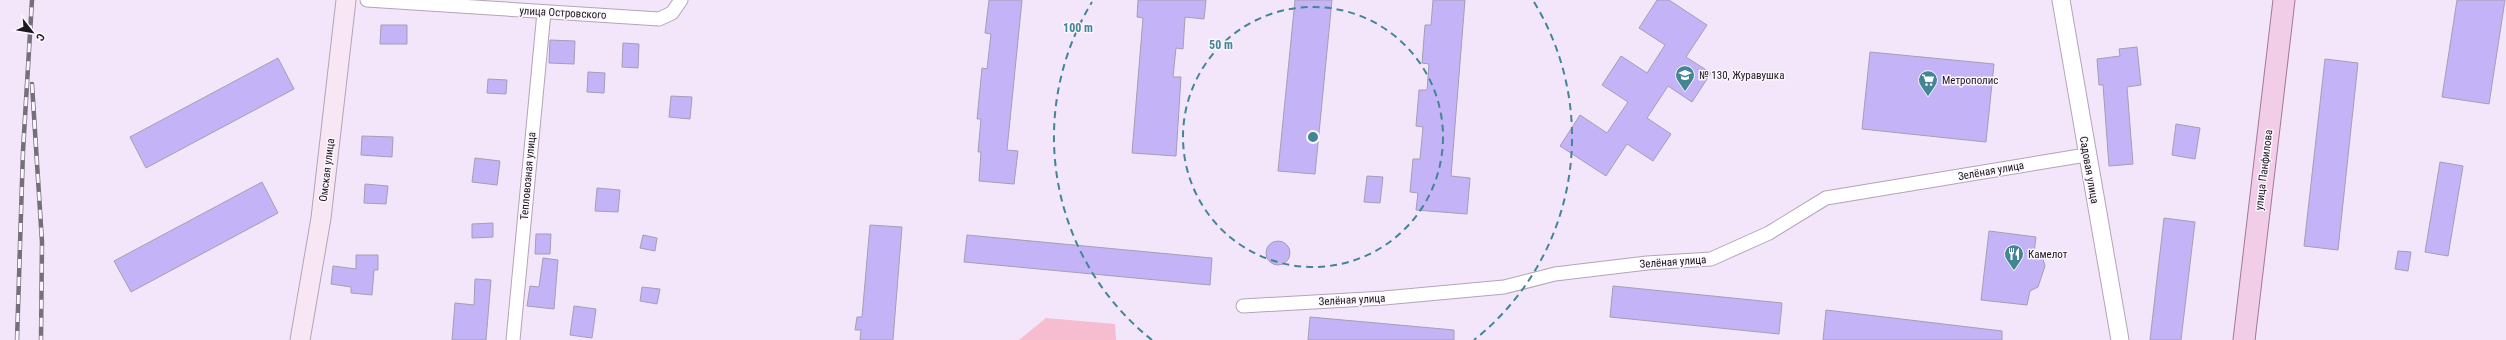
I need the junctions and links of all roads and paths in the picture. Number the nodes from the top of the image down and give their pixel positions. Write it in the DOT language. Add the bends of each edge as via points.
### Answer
graph roads {
  1 [pos="346,0"];
  2 [pos="367,0"];
  3 [pos="2061,0"];
  4 [pos="2284,0"];
  5 [pos="681,2"];
  6 [pos="549,8"];
  7 [pos="2086,155"];
  8 [pos="1243,306"];
  9 [pos="300,340"];
  10 [pos="513,340"];
  11 [pos="2120,340"];
  12 [pos="2244,340"];
  1 -- 9 [label="main road, Омская улица" via="321,218"];
  2 -- 6 [label="street, улица Островского"];
  3 -- 7 [label="street, Садовая улица"];
  4 -- 12 [label="main road, улица Панфилова"];
  5 -- 6 [label="street, улица Островского" via="672,13 659,19"];
  6 -- 10 [label="street, Тепловозная улица"];
  7 -- 8 [label="street, Зелёная улица" via="1826,198 1769,233 1710,260 1647,263 1555,274 1504,287 1384,298"];
  7 -- 11 [label="street, Садовая улица"];
}
